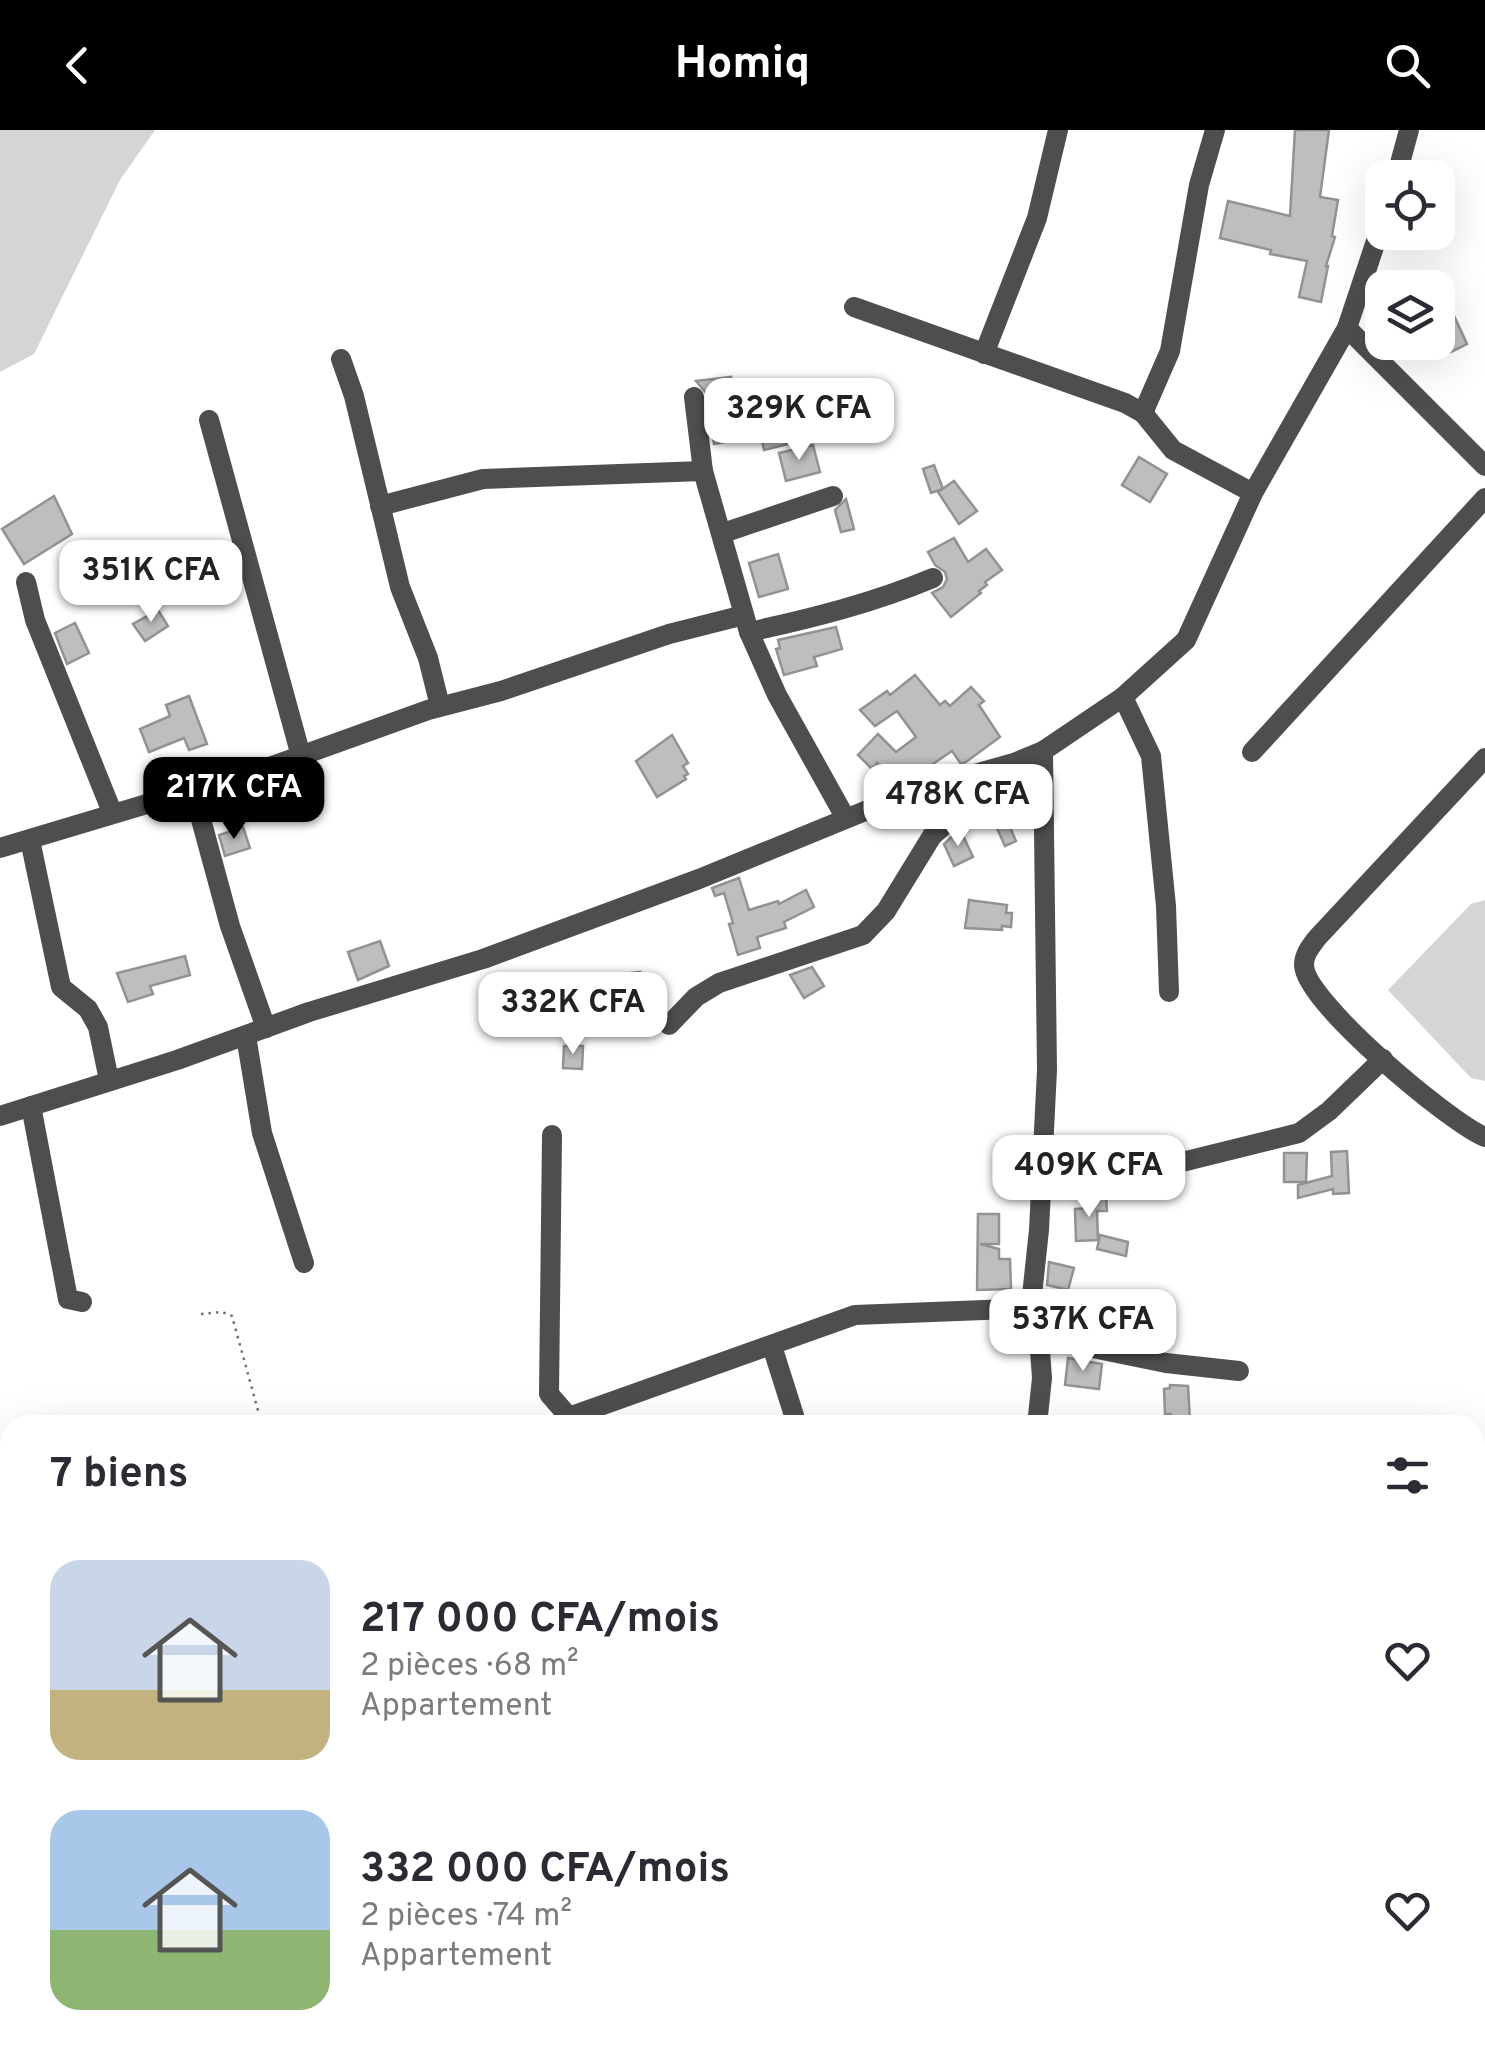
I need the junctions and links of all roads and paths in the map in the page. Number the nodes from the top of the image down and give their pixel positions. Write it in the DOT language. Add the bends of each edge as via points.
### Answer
graph roads {
  1 [pos="1058,130"];
  2 [pos="1215,130"];
  3 [pos="1410,130"];
  4 [pos="1401,160"];
  5 [pos="1373,250"];
  6 [pos="854,307"];
  7 [pos="1347,328"];
  8 [pos="984,354"];
  9 [pos="341,359"];
  10 [pos="694,397"];
  11 [pos="1143,413"];
  12 [pos="209,420"];
  13 [pos="1485,466"];
  14 [pos="703,471"];
  15 [pos="1253,492"];
  16 [pos="834,496"];
  17 [pos="1485,498"];
  18 [pos="380,506"];
  19 [pos="724,534"];
  20 [pos="932,578"];
  21 [pos="26,582"];
  22 [pos="747,624"];
  23 [pos="1123,697"];
  24 [pos="440,706"];
  25 [pos="1043,751"];
  26 [pos="1252,752"];
  27 [pos="301,756"];
  28 [pos="1485,758"];
  29 [pos="1014,763"];
  30 [pos="193,790"];
  31 [pos="112,812"];
  32 [pos="845,817"];
  33 [pos="30,840"];
  34 [pos="0,848"];
  35 [pos="1169,992"];
  36 [pos="669,1026"];
  37 [pos="256,1032"];
  38 [pos="1383,1059"];
  39 [pos="110,1080"];
  40 [pos="31,1106"];
  41 [pos="0,1116"];
  42 [pos="552,1135"];
  43 [pos="1485,1137"];
  44 [pos="1043,1170"];
  45 [pos="304,1263"];
  46 [pos="82,1302"];
  47 [pos="1031,1305"];
  48 [pos="202,1314"];
  49 [pos="1039,1337"];
  50 [pos="772,1346"];
  51 [pos="1239,1371"];
  52 [pos="259,1415"];
  53 [pos="560,1415"];
  54 [pos="580,1415"];
  55 [pos="794,1415"];
  56 [pos="1039,1415"];
  1 -- 8 [label="street" via="1037,218"];
  2 -- 11 [label="street" via="1170,351"];
  3 -- 4 [label="street"];
  5 -- 7 [label="street"];
  6 -- 8 [label="street"];
  7 -- 13 [label="street"];
  7 -- 15 [label="street"];
  8 -- 11 [label="street"];
  9 -- 18 [label="street"];
  10 -- 14 [label="street"];
  11 -- 15 [label="street" via="1173,450"];
  12 -- 27 [label="street"];
  14 -- 18 [label="street" via="482,479"];
  14 -- 19 [label="street"];
  15 -- 23 [label="street" via="1186,640"];
  16 -- 19 [label="street"];
  17 -- 26 [label="street"];
  18 -- 24 [label="street"];
  19 -- 22 [label="street"];
  20 -- 22 [label="street" via="884,599"];
  21 -- 31 [label="street"];
  22 -- 24 [label="street" via="713,620"];
  22 -- 32 [label="street" via="777,695"];
  23 -- 25 [label="street"];
  23 -- 35 [label="street" via="1151,756"];
  24 -- 27 [label="street"];
  25 -- 29 [label="street"];
  25 -- 44 [label="street"];
  27 -- 30 [label="street"];
  28 -- 38 [label="street" via="1307,952 1304,966 1316,992"];
  29 -- 32 [label="street"];
  29 -- 36 [label="street" via="932,836 863,936 719,983"];
  30 -- 31 [label="street"];
  30 -- 37 [label="street"];
  31 -- 33 [label="street"];
  32 -- 37 [label="street" via="482,959"];
  33 -- 34 [label="street"];
  33 -- 39 [label="street" via="61,987 98,1027"];
  37 -- 39 [label="street"];
  37 -- 45 [label="street" via="262,1132"];
  38 -- 43 [label="street" via="1449,1116"];
  38 -- 44 [label="street" via="1299,1132 1077,1188"];
  39 -- 40 [label="street"];
  40 -- 41 [label="street"];
  40 -- 46 [label="street" via="68,1299"];
  42 -- 53 [label="street" via="549,1394"];
  44 -- 47 [label="street"];
  47 -- 49 [label="street"];
  47 -- 50 [label="street" via="855,1316"];
  48 -- 52 [label="path" via="232,1316"];
  49 -- 51 [label="street"];
  49 -- 56 [label="street"];
  50 -- 54 [label="street"];
  50 -- 55 [label="street"];
}
